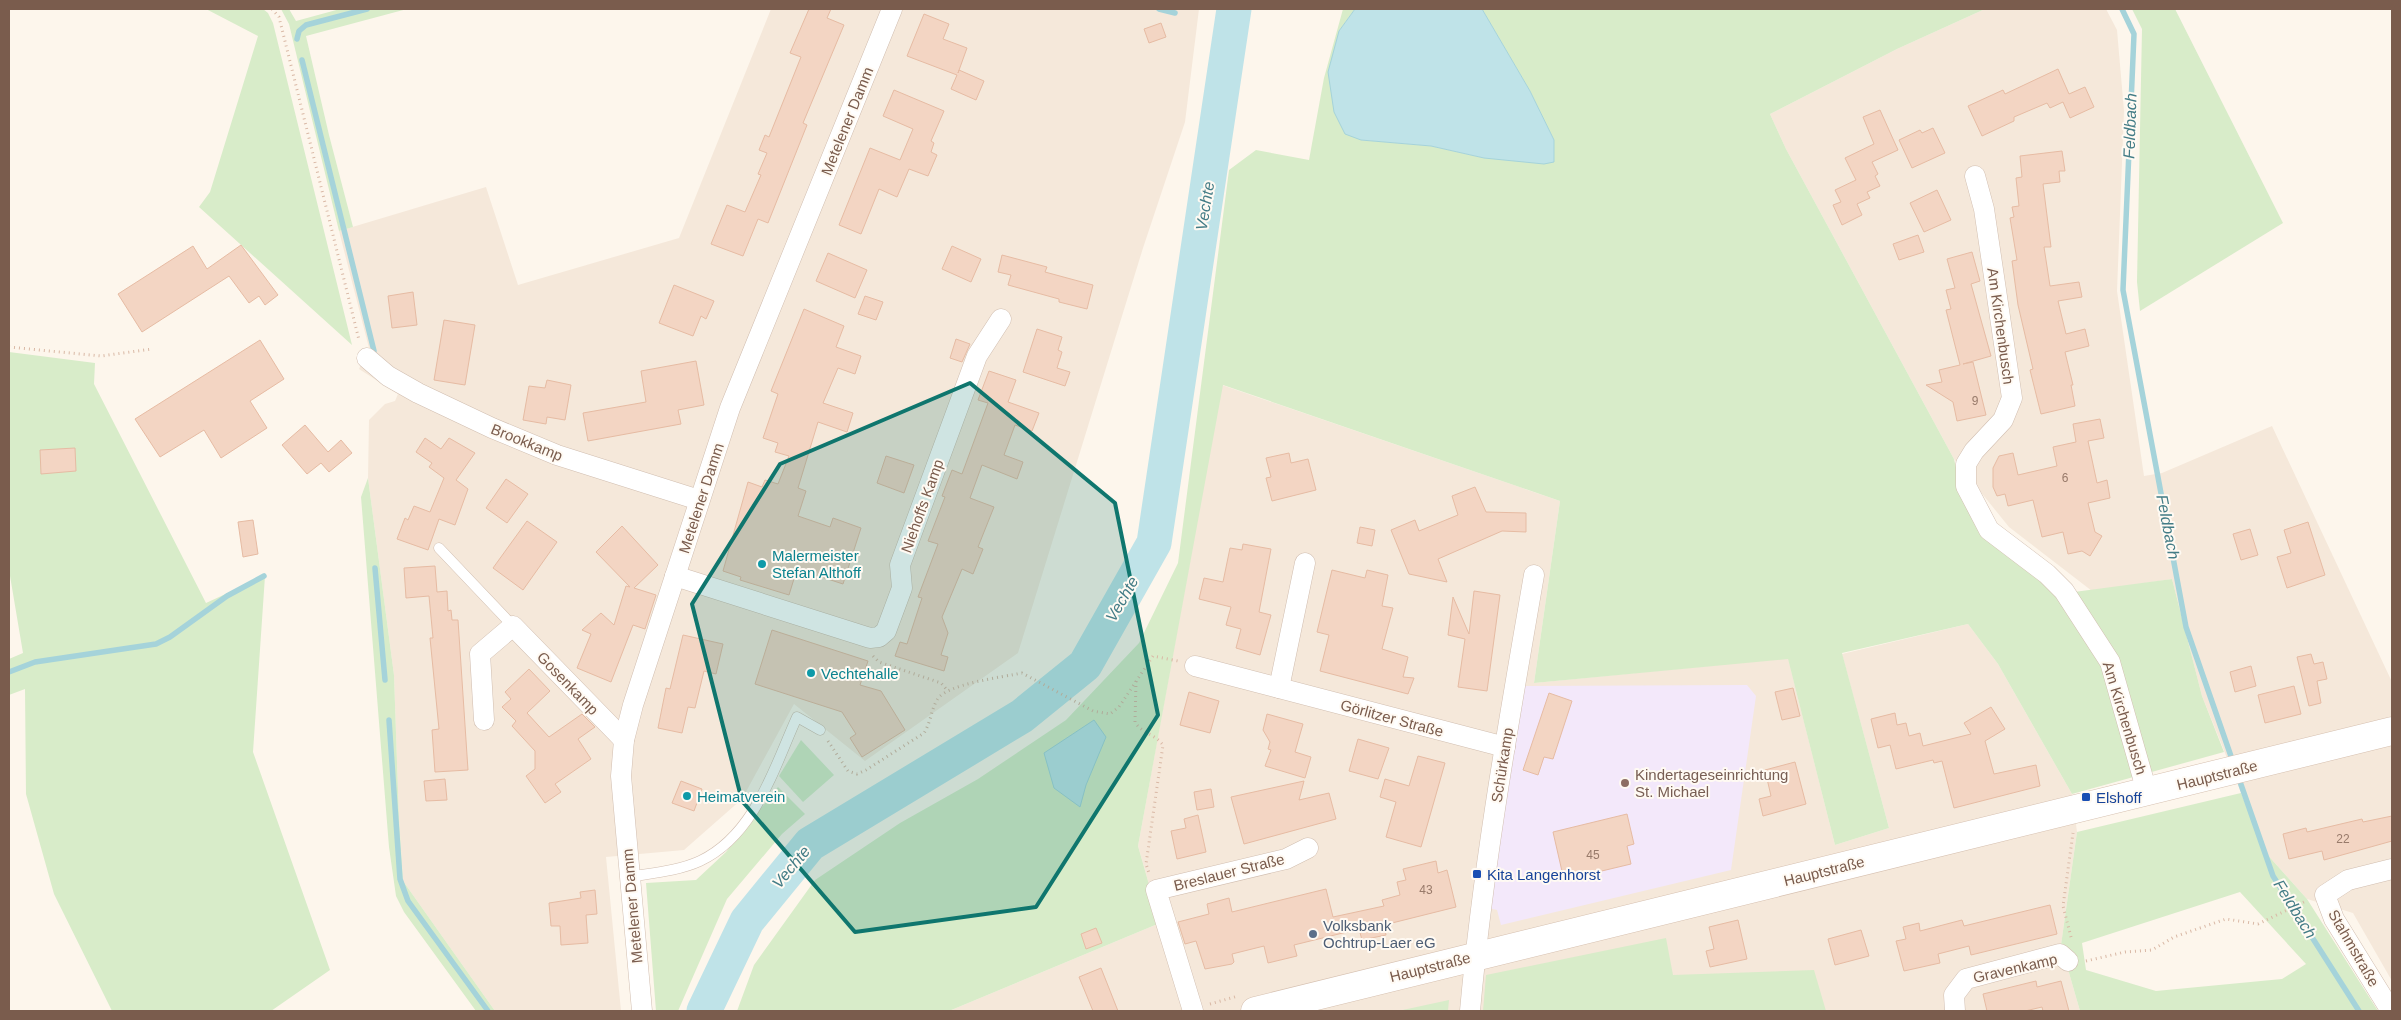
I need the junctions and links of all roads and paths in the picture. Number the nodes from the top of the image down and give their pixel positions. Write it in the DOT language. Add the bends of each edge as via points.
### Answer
graph roads {
  1 [pos="272,9"];
  2 [pos="892,9"];
  3 [pos="1975,176"];
  4 [pos="1002,319"];
  5 [pos="9,347"];
  6 [pos="152,349"];
  7 [pos="367,358"];
  8 [pos="700,500"];
  9 [pos="439,548"];
  10 [pos="1305,564"];
  11 [pos="1534,575"];
  12 [pos="675,576"];
  13 [pos="513,626"];
  14 [pos="879,662"];
  15 [pos="1196,666"];
  16 [pos="1136,680"];
  17 [pos="1279,688"];
  18 [pos="947,690"];
  19 [pos="484,720"];
  20 [pos="820,730"];
  21 [pos="2392,731"];
  22 [pos="624,740"];
  23 [pos="1504,747"];
  24 [pos="2147,792"];
  25 [pos="2072,828"];
  26 [pos="1308,848"];
  27 [pos="2392,869"];
  28 [pos="629,877"];
  29 [pos="1156,890"];
  30 [pos="2311,899"];
  31 [pos="1475,956"];
  32 [pos="2073,962"];
  33 [pos="642,1011"];
  34 [pos="1193,1011"];
  35 [pos="1255,1011"];
  36 [pos="1470,1011"];
  37 [pos="1955,1011"];
  38 [pos="2391,1011"];
  1 -- 7 [label="path" via="279,17 355,333"];
  2 -- 8 [label="street, Metelener Damm" via="730,408"];
  3 -- 24 [label="street, Am Kirchenbusch" via="1984,209 2012,398 2003,420 1966,464 1966,486 1990,530 2064,590 2110,662"];
  4 -- 12 [label="street, Niehoffs Kamp" via="977,356 900,565 902,588 886,631 879,637 870,638"];
  5 -- 6 [label="path" via="101,356"];
  7 -- 8 [label="street, Brookkamp" via="388,376 418,393 556,455"];
  8 -- 12 [label="street, Metelener Damm"];
  9 -- 13 [label="lane, Gosenkamp"];
  10 -- 17 [label="street"];
  11 -- 23 [label="street, Schürkamp"];
  12 -- 22 [label="street, Metelener Damm"];
  13 -- 19 [label="street" via="480,654"];
  13 -- 22 [label="street, Gosenkamp"];
  14 -- 18 [label="path" via="941,683"];
  15 -- 16 [label="path" via="1153,656"];
  15 -- 17 [label="street, Görlitzer Straße"];
  16 -- 18 [label="path" via="1110,714 1093,711 1022,672"];
  16 -- 29 [label="path" via="1135,722 1138,728 1157,737 1163,745 1146,864"];
  17 -- 23 [label="street, Görlitzer Straße"];
  18 -- 20 [label="path" via="936,700 924,733 857,774 848,771"];
  20 -- 28 [label="lane" via="797,717 756,806 723,846 676,869"];
  21 -- 24 [label="main road, Hauptstraße"];
  22 -- 28 [label="street, Metelener Damm" via="621,776"];
  23 -- 31 [label="street, Schürkamp"];
  24 -- 31 [label="main road, Hauptstraße"];
  25 -- 32 [label="path" via="2074,838 2063,906"];
  26 -- 29 [label="street, Breslauer Straße" via="1286,858"];
  27 -- 38 [label="street, Stahmstraße" via="2348,880 2325,895 2334,919"];
  28 -- 33 [label="street, Metelener Damm"];
  29 -- 34 [label="street, Breslauer Straße"];
  30 -- 32 [label="path" via="2258,924 2226,920 2174,937 2152,950"];
  31 -- 35 [label="main road, Hauptstraße"];
  31 -- 36 [label="street, Schürkamp"];
  32 -- 37 [label="street, Gravenkamp" via="2060,954 1966,979 1954,995"];
}
